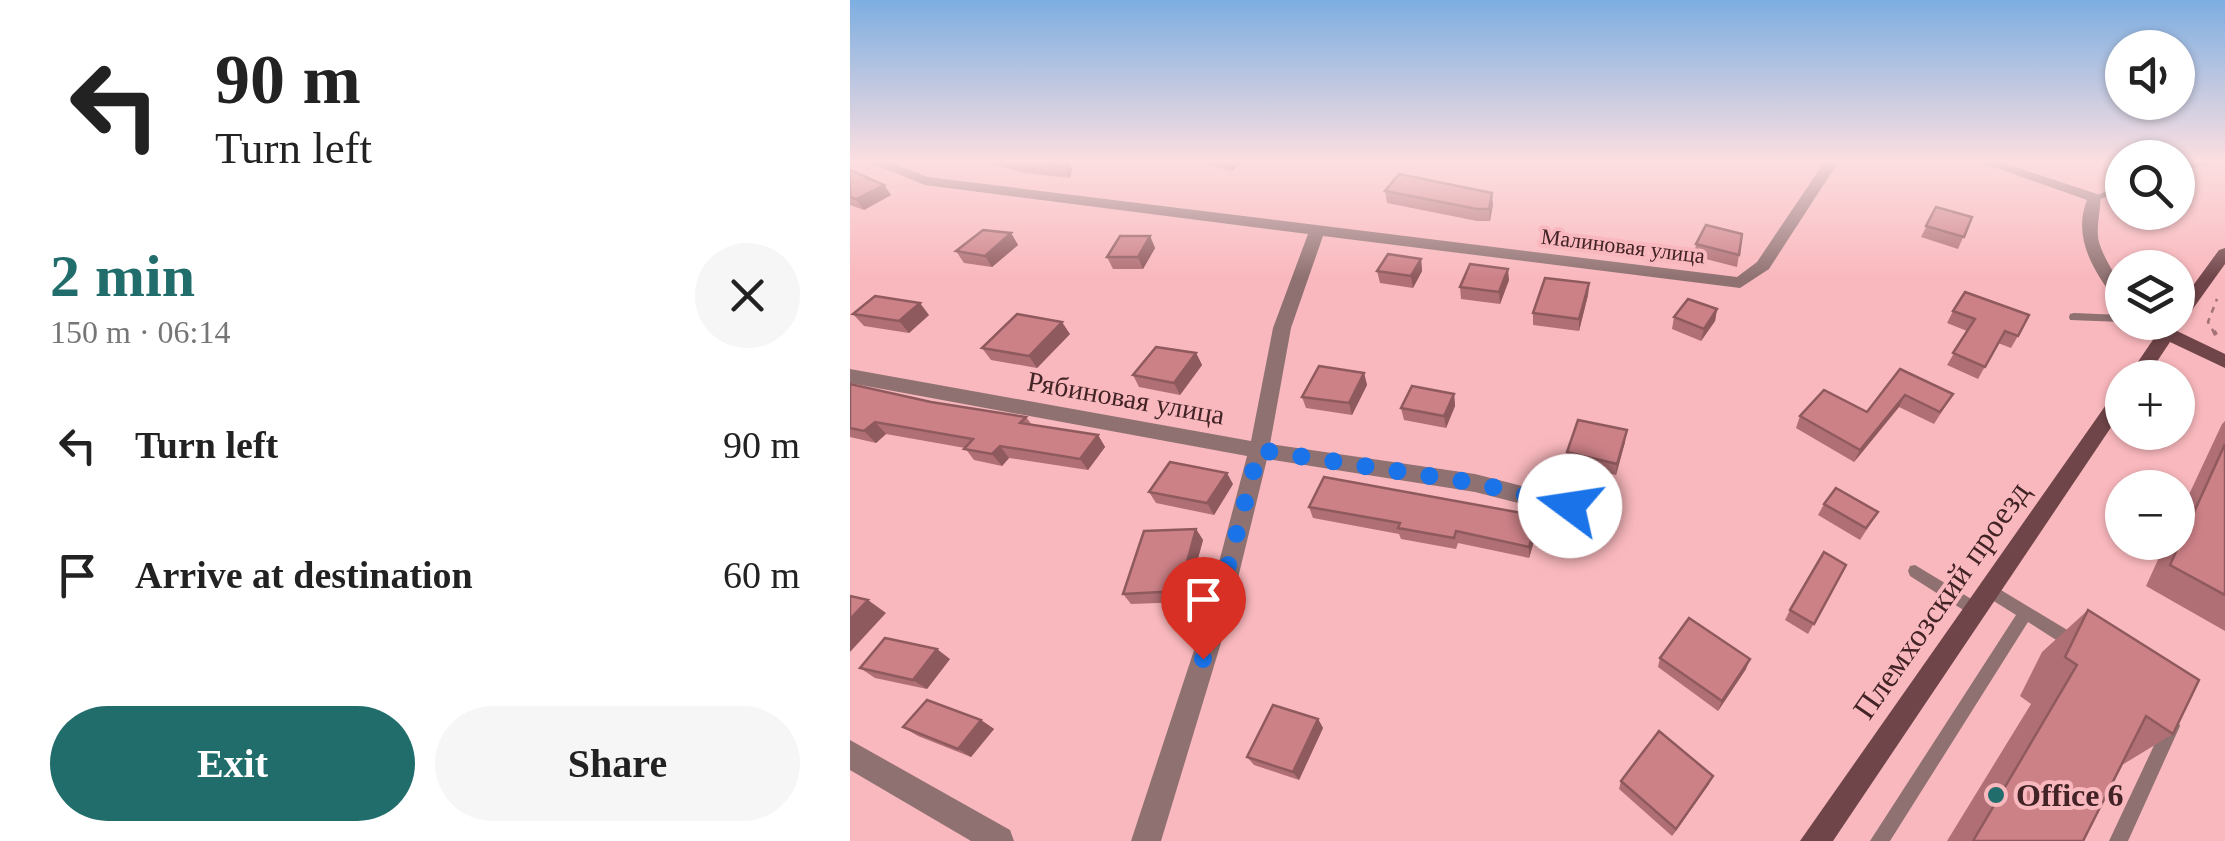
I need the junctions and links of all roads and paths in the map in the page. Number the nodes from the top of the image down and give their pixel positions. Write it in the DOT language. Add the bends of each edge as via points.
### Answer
graph roads {
  1 [pos="1076,200"];
  2 [pos="1806,200"];
  3 [pos="2094,200"];
  4 [pos="1317,231"];
  5 [pos="2225,253"];
  6 [pos="2105,267"];
  7 [pos="2225,286"];
  8 [pos="2195,294"];
  9 [pos="2074,317"];
  10 [pos="2105,318"];
  11 [pos="2195,340"];
  12 [pos="2225,344"];
  13 [pos="2225,362"];
  14 [pos="850,376"];
  15 [pos="2105,421"];
  16 [pos="1259,450"];
  17 [pos="1570,506"];
  18 [pos="1915,571"];
  19 [pos="1979,598"];
  20 [pos="2026,612"];
  21 [pos="2088,651"];
  22 [pos="2180,709"];
  23 [pos="850,754"];
  24 [pos="999,841"];
  25 [pos="1146,841"];
  26 [pos="1815,841"];
  27 [pos="1880,841"];
  28 [pos="2118,841"];
  1 -- 4 [label="street, Малиновая улица"];
  2 -- 4 [label="street, Малиновая улица" via="1763,265 1740,283"];
  3 -- 6 [label="street" via="2090,240"];
  4 -- 16 [label="street" via="1282,328"];
  5 -- 8 [label="main road"];
  7 -- 12 [label="path" via="2208,322"];
  9 -- 10 [label="lane"];
  11 -- 13 [label="main road"];
  14 -- 16 [label="street, Рябиновая улица"];
  15 -- 19 [label="main road, Племхозский проезд"];
  16 -- 17 [label="street, Рябиновая улица" via="1476,483"];
  16 -- 25 [label="street" via="1215,623"];
  18 -- 19 [label="lane"];
  19 -- 20 [label="lane"];
  19 -- 26 [label="main road, Племхозский проезд"];
  20 -- 21 [label="lane"];
  20 -- 27 [label="lane"];
  22 -- 28 [label="lane"];
  23 -- 24 [label="street"];
}
